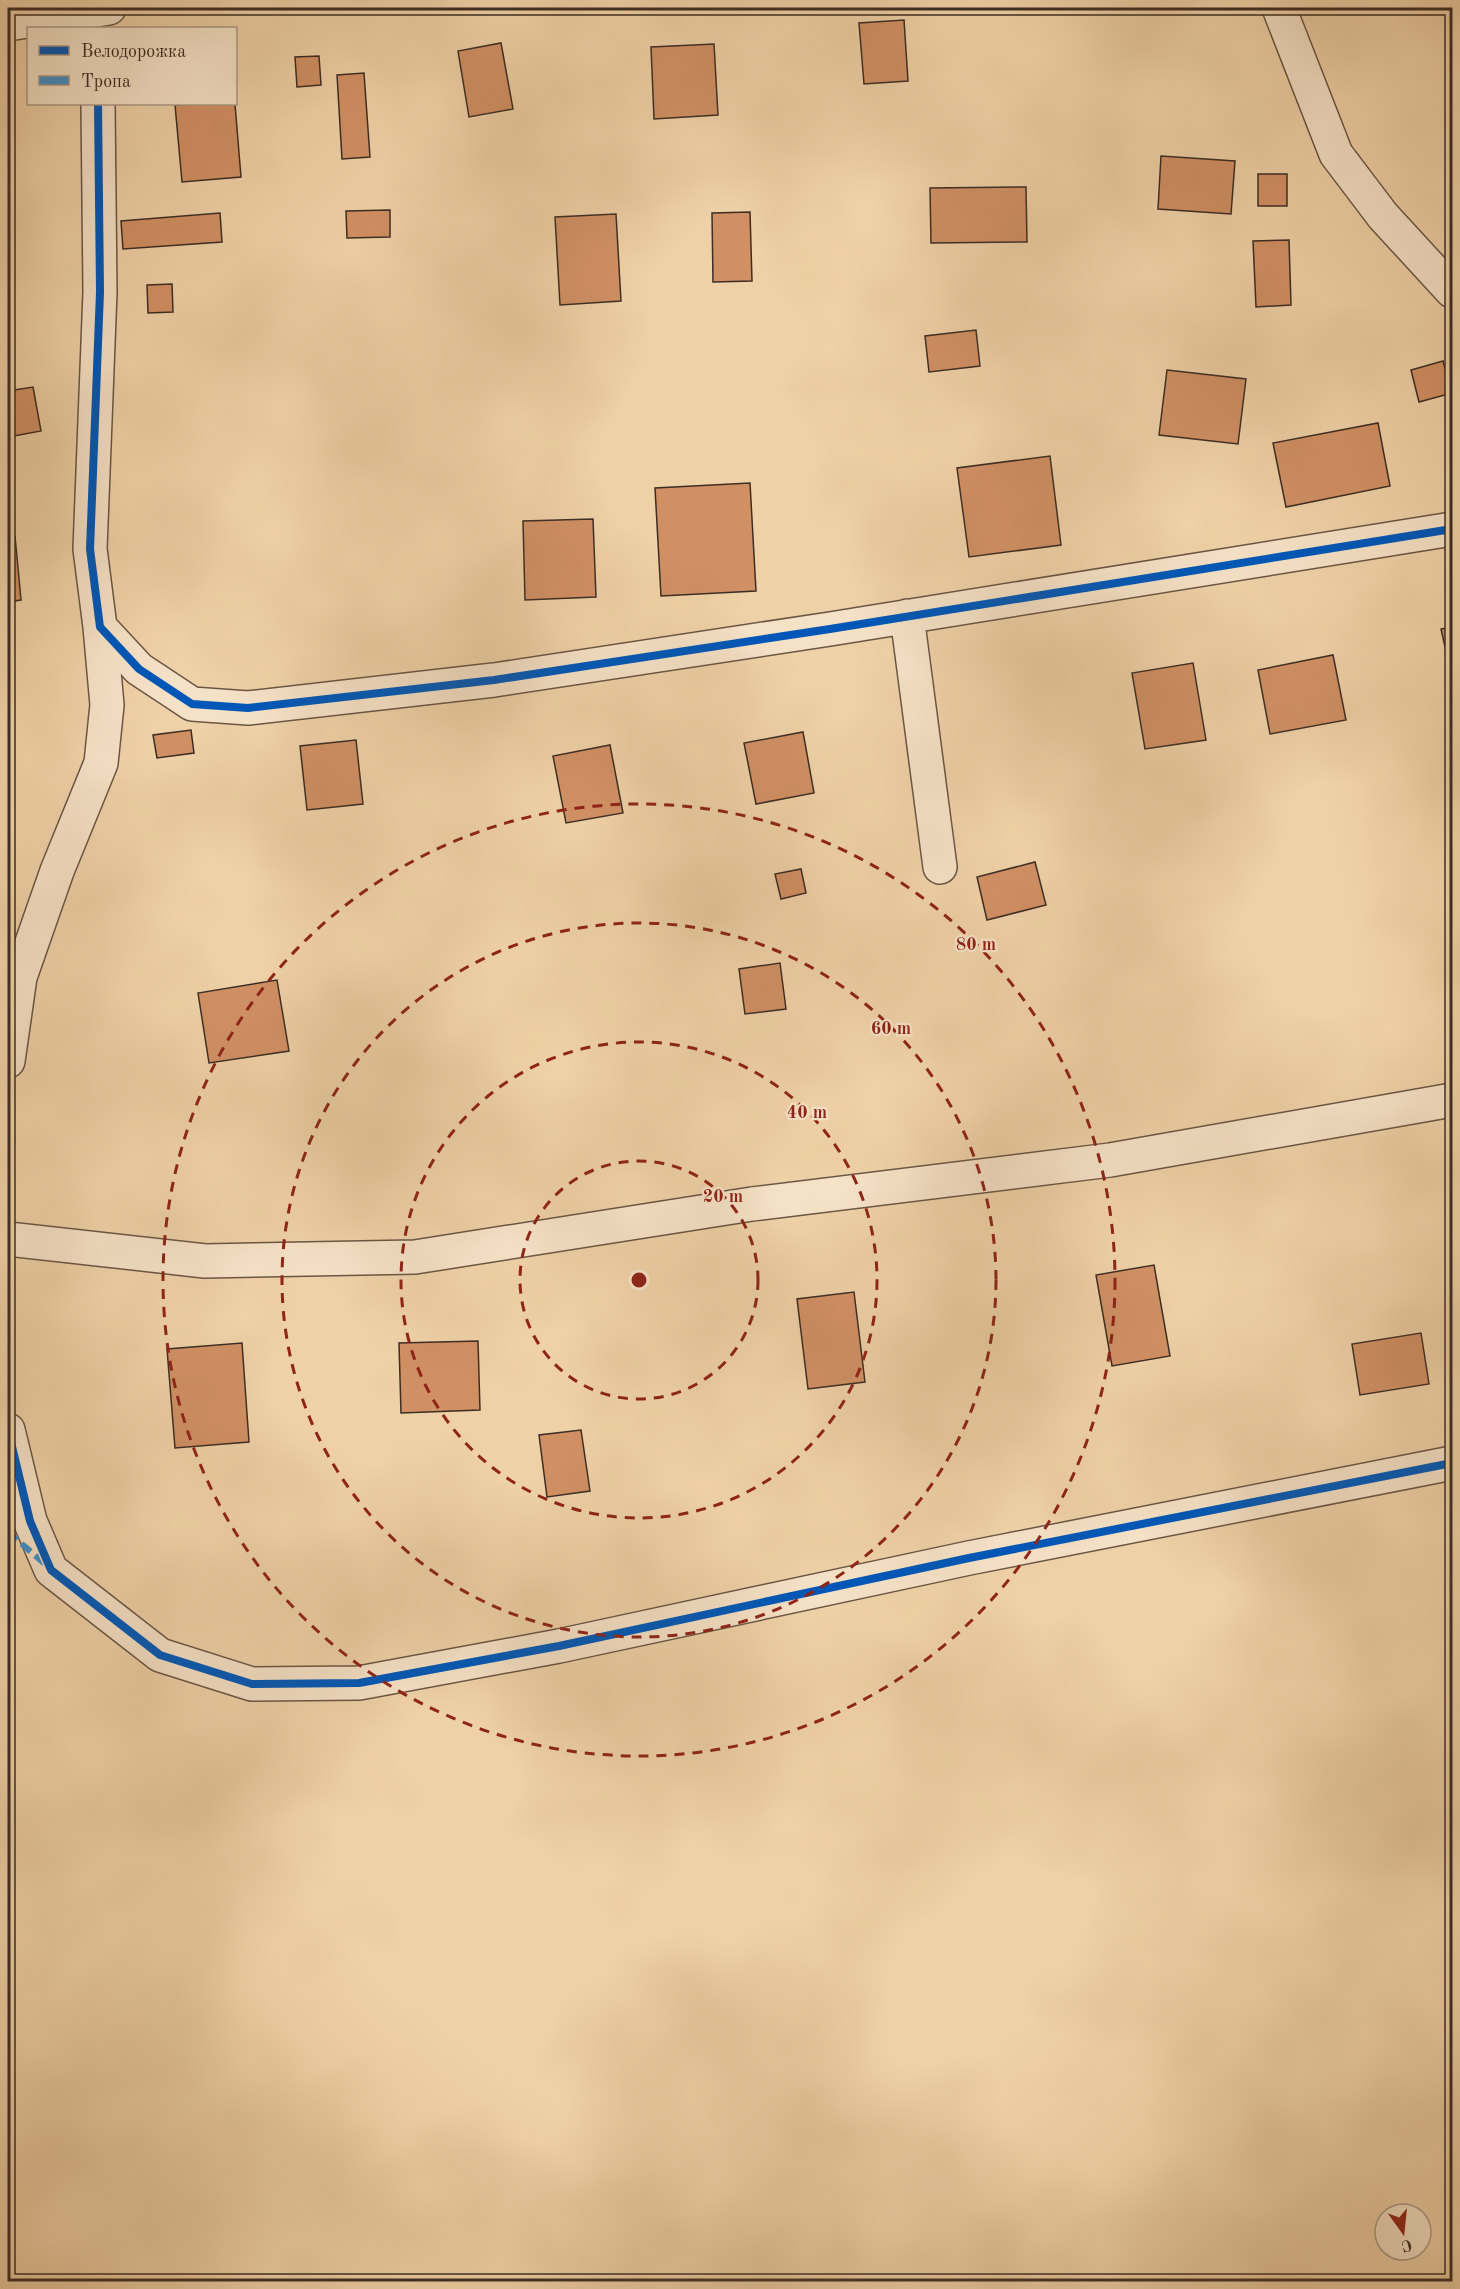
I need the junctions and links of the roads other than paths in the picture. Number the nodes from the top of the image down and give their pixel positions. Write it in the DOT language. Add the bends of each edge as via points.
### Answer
graph roads {
  1 [pos="1279,8"];
  2 [pos="100,13"];
  3 [pos="8,24"];
  4 [pos="98,105"];
  5 [pos="1452,291"];
  6 [pos="1452,529"];
  7 [pos="907,616"];
  8 [pos="100,627"];
  9 [pos="940,867"];
  10 [pos="8,1061"];
  11 [pos="1452,1100"];
  12 [pos="8,1239"];
  13 [pos="8,1430"];
  14 [pos="1452,1463"];
  1 -- 5 [label="street" via="1336,154 1383,216"];
  2 -- 3 [label="street"];
  4 -- 8 [label="street" via="100,292 90,549"];
  6 -- 7 [label="street"];
  7 -- 8 [label="street" via="494,680 248,708 192,704 139,669"];
  7 -- 9 [label="street"];
  8 -- 10 [label="street" via="107,705 101,763 20,977"];
  11 -- 12 [label="street" via="1110,1160 752,1204 415,1257 205,1261"];
  13 -- 14 [label="street" via="30,1521 51,1570 159,1655 252,1684 359,1683 559,1646 969,1558"];
}
